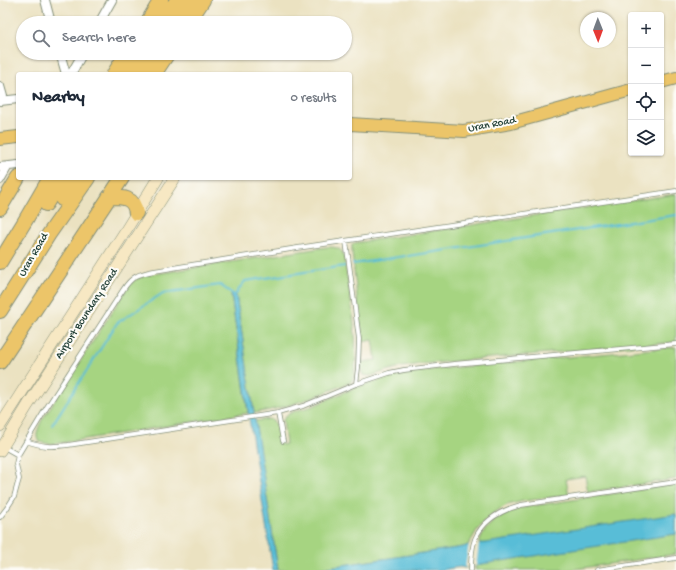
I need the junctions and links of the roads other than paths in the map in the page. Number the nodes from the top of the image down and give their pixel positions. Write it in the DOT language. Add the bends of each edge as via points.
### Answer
graph roads {
  1 [pos="45,0"];
  2 [pos="112,0"];
  3 [pos="161,0"];
  4 [pos="178,0"];
  5 [pos="190,0"];
  6 [pos="203,0"];
  7 [pos="49,16"];
  8 [pos="103,16"];
  9 [pos="151,16"];
  10 [pos="167,16"];
  11 [pos="180,16"];
  12 [pos="193,16"];
  13 [pos="62,60"];
  14 [pos="78,60"];
  15 [pos="122,60"];
  16 [pos="138,60"];
  17 [pos="151,60"];
  18 [pos="163,60"];
  19 [pos="65,72"];
  20 [pos="72,72"];
  21 [pos="115,72"];
  22 [pos="130,72"];
  23 [pos="143,72"];
  24 [pos="155,72"];
  25 [pos="676,78"];
  26 [pos="664,81"];
  27 [pos="0,86"];
  28 [pos="628,91"];
  29 [pos="16,99"];
  30 [pos="2,101"];
  31 [pos="352,124"];
  32 [pos="16,137"];
  33 [pos="0,139"];
  34 [pos="16,165"];
  35 [pos="4,167"];
  36 [pos="0,180"];
  37 [pos="17,180"];
  38 [pos="49,180"];
  39 [pos="61,180"];
  40 [pos="75,180"];
  41 [pos="87,180"];
  42 [pos="121,180"];
  43 [pos="157,180"];
  44 [pos="174,180"];
  45 [pos="676,191"];
  46 [pos="109,197"];
  47 [pos="0,208"];
  48 [pos="136,213"];
  49 [pos="25,221"];
  50 [pos="49,234"];
  51 [pos="346,241"];
  52 [pos="0,262"];
  53 [pos="0,311"];
  54 [pos="676,344"];
  55 [pos="0,362"];
  56 [pos="356,384"];
  57 [pos="278,413"];
  58 [pos="0,426"];
  59 [pos="26,441"];
  60 [pos="283,441"];
  61 [pos="1,449"];
  62 [pos="18,455"];
  63 [pos="676,482"];
  64 [pos="0,517"];
  65 [pos="676,558"];
  66 [pos="471,569"];
  67 [pos="597,570"];
  1 -- 7 [label="street"];
  2 -- 8 [label="street"];
  3 -- 9 [label="highway"];
  4 -- 10 [label="highway"];
  5 -- 11 [label="highway"];
  6 -- 12 [label="highway"];
  13 -- 19 [label="street"];
  14 -- 20 [label="street"];
  15 -- 21 [label="highway"];
  16 -- 22 [label="highway"];
  17 -- 23 [label="highway"];
  18 -- 24 [label="highway"];
  25 -- 26 [label="main road"];
  27 -- 30 [label="street"];
  28 -- 31 [label="main road, Uran Road" via="511,122 464,131"];
  29 -- 30 [label="street"];
  32 -- 33 [label="main road"];
  34 -- 35 [label="street"];
  35 -- 36 [label="street"];
  37 -- 47 [label="highway"];
  38 -- 49 [label="highway"];
  39 -- 49 [label="highway, Uran Road" via="38,215"];
  40 -- 50 [label="highway, Uran Road" via="49,221"];
  41 -- 50 [label="highway"];
  42 -- 46 [label="highway"];
  43 -- 48 [label="street, Airport Boundary Road"];
  44 -- 61 [label="street, Airport Boundary Road"];
  45 -- 51 [label="lane"];
  46 -- 48 [label="highway" via="130,201 135,206"];
  46 -- 55 [label="highway"];
  48 -- 58 [label="street, Airport Boundary Road"];
  49 -- 52 [label="highway, Uran Road"];
  50 -- 53 [label="highway, Uran Road"];
  51 -- 56 [label="lane" via="359,339"];
  51 -- 59 [label="lane" via="154,271 133,277"];
  54 -- 56 [label="lane" via="427,367 404,370"];
  56 -- 57 [label="lane" via="304,406"];
  57 -- 59 [label="lane" via="51,447"];
  57 -- 60 [label="lane"];
  59 -- 62 [label="lane"];
  61 -- 62 [label="lane"];
  62 -- 64 [label="lane" via="16,464 19,479 14,497"];
  63 -- 66 [label="lane" via="511,507 486,523 478,535 474,544"];
  65 -- 67 [label="lane"];
}
